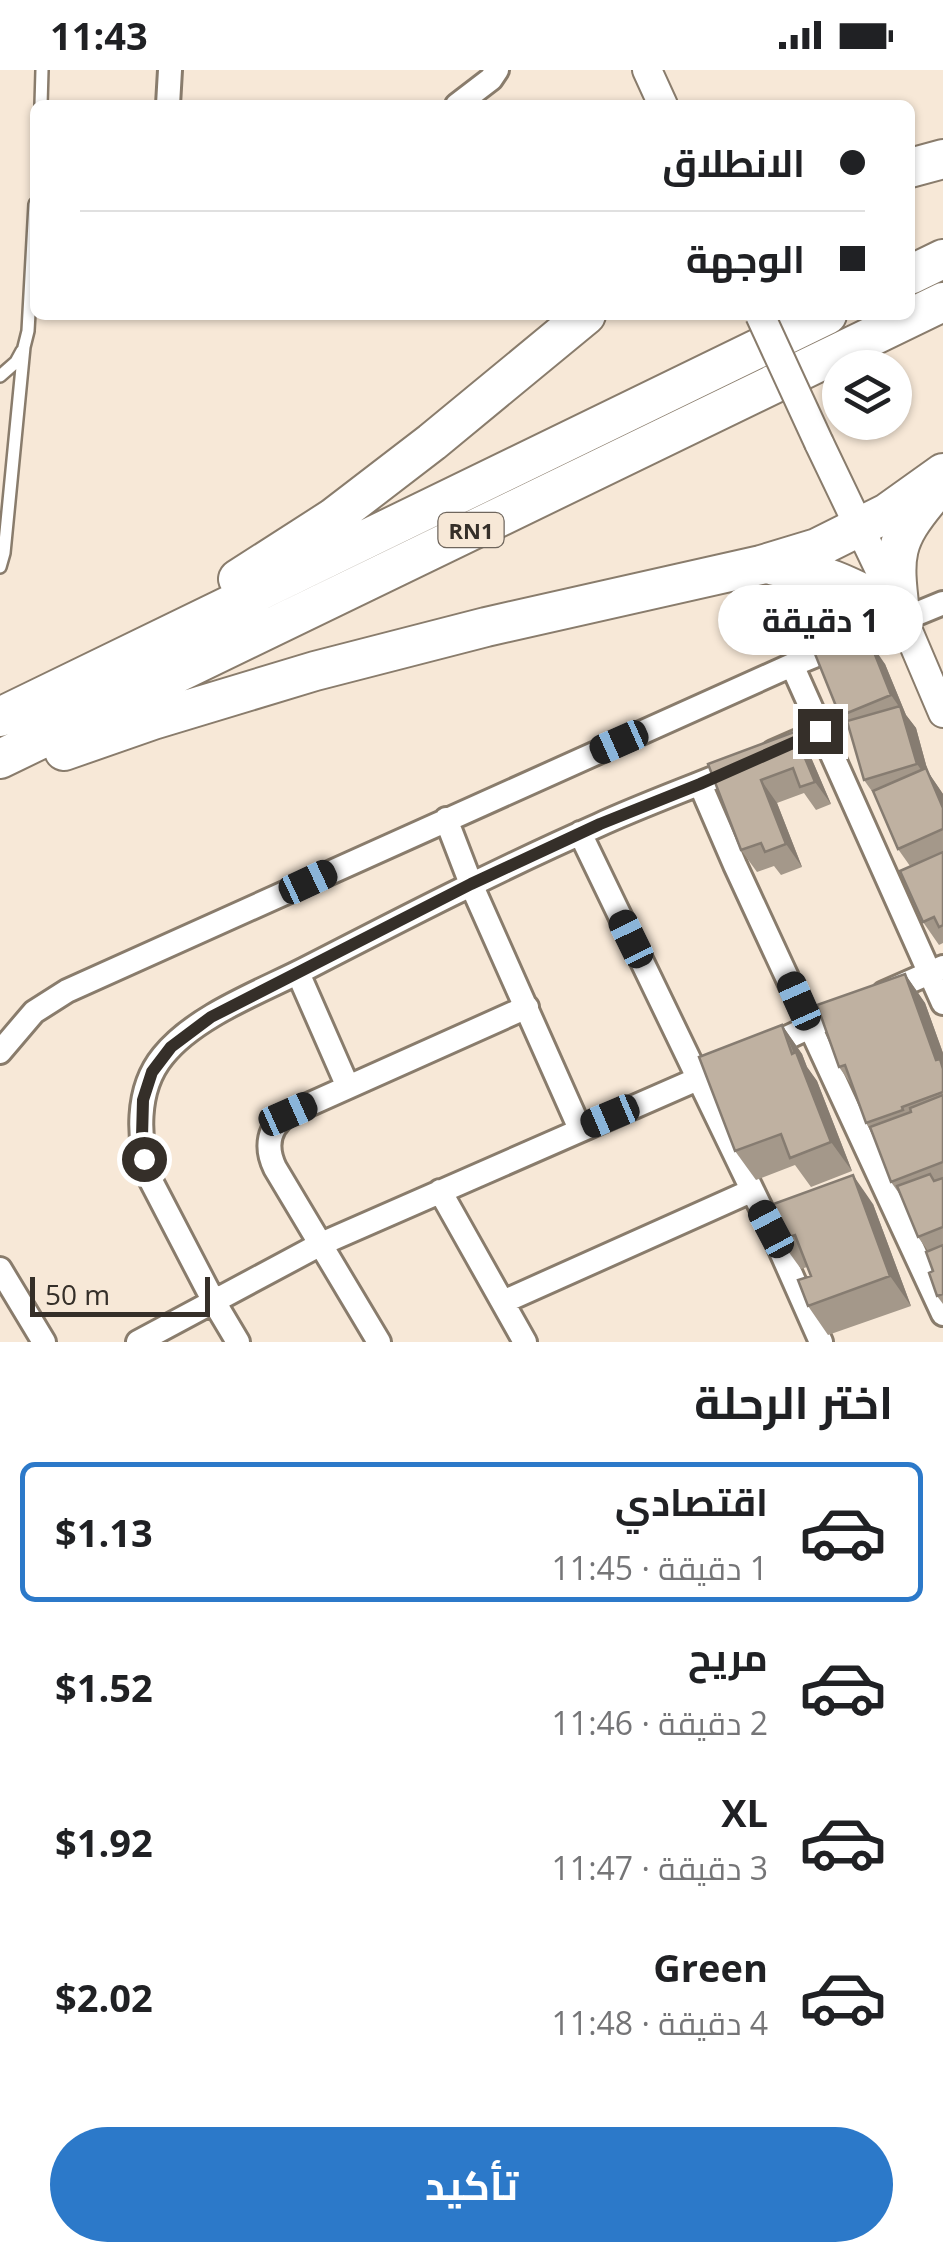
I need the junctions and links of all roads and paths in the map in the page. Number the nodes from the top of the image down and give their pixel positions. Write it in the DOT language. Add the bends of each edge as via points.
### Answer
graph roads {
  1 [pos="42,70"];
  2 [pos="170,70"];
  3 [pos="497,70"];
  4 [pos="647,70"];
  5 [pos="40,100"];
  6 [pos="168,100"];
  7 [pos="464,100"];
  8 [pos="661,100"];
  9 [pos="943,160"];
  10 [pos="915,167"];
  11 [pos="943,259"];
  12 [pos="915,273"];
  13 [pos="30,295"];
  14 [pos="943,302"];
  15 [pos="915,316"];
  16 [pos="580,320"];
  17 [pos="762,320"];
  18 [pos="817,320"];
  19 [pos="906,320"];
  20 [pos="24,347"];
  21 [pos="0,376"];
  22 [pos="943,474"];
  23 [pos="943,482"];
  24 [pos="858,529"];
  25 [pos="761,565"];
  26 [pos="0,566"];
  27 [pos="943,603"];
  28 [pos="901,616"];
  29 [pos="792,665"];
  30 [pos="943,713"];
  31 [pos="0,714"];
  32 [pos="820,731"];
  33 [pos="0,759"];
  34 [pos="0,772"];
  35 [pos="700,784"];
  36 [pos="446,820"];
  37 [pos="580,833"];
  38 [pos="471,884"];
  39 [pos="936,970"];
  40 [pos="298,973"];
  41 [pos="943,1003"];
  42 [pos="527,1007"];
  43 [pos="810,1026"];
  44 [pos="0,1052"];
  45 [pos="699,1080"];
  46 [pos="348,1087"];
  47 [pos="580,1128"];
  48 [pos="440,1191"];
  49 [pos="751,1191"];
  50 [pos="321,1244"];
  51 [pos="0,1269"];
  52 [pos="213,1300"];
  53 [pos="502,1302"];
  54 [pos="943,1314"];
  55 [pos="44,1342"];
  56 [pos="138,1342"];
  57 [pos="238,1342"];
  58 [pos="379,1342"];
  59 [pos="525,1342"];
  60 [pos="821,1342"];
  1 -- 5 [label="lane"];
  2 -- 6 [label="street"];
  3 -- 7 [label="street"];
  4 -- 8 [label="street"];
  9 -- 10 [label="highway"];
  11 -- 12 [label="highway"];
  13 -- 20 [label="lane"];
  14 -- 15 [label="highway, RN1"];
  16 -- 31 [label="highway" via="332,518 218,592"];
  17 -- 24 [label="street, bridge"];
  18 -- 31 [label="highway, RN1"];
  19 -- 33 [label="highway, RN1"];
  20 -- 21 [label="lane"];
  20 -- 26 [label="lane"];
  22 -- 24 [label="highway"];
  23 -- 28 [label="highway" via="899,544"];
  24 -- 25 [label="highway"];
  24 -- 28 [label="street"];
  25 -- 28 [label="highway" via="825,576"];
  25 -- 34 [label="highway" via="315,672"];
  27 -- 28 [label="street"];
  28 -- 29 [label="street"];
  28 -- 30 [label="street"];
  29 -- 32 [label="street"];
  29 -- 36 [label="street"];
  32 -- 35 [label="street"];
  32 -- 39 [label="street"];
  35 -- 37 [label="street"];
  35 -- 43 [label="street"];
  36 -- 38 [label="street"];
  36 -- 44 [label="street" via="67,991 34,1012"];
  37 -- 38 [label="street"];
  37 -- 45 [label="street"];
  38 -- 40 [label="street"];
  38 -- 42 [label="street"];
  39 -- 41 [label="street"];
  39 -- 43 [label="street"];
  40 -- 46 [label="street"];
  40 -- 52 [label="street" via="211,1017 171,1047 152,1072 143,1100 150,1180"];
  42 -- 46 [label="street"];
  42 -- 47 [label="street"];
  43 -- 45 [label="street"];
  43 -- 54 [label="street" via="870,1181"];
  45 -- 47 [label="street"];
  45 -- 49 [label="street"];
  46 -- 50 [label="street" via="280,1119 269,1141 271,1160"];
  47 -- 48 [label="street"];
  48 -- 50 [label="street"];
  48 -- 53 [label="street"];
  49 -- 53 [label="street"];
  49 -- 60 [label="street" via="780,1225"];
  50 -- 52 [label="street"];
  50 -- 58 [label="street"];
  51 -- 55 [label="street"];
  52 -- 56 [label="street"];
  52 -- 57 [label="street"];
  53 -- 59 [label="street"];
}
